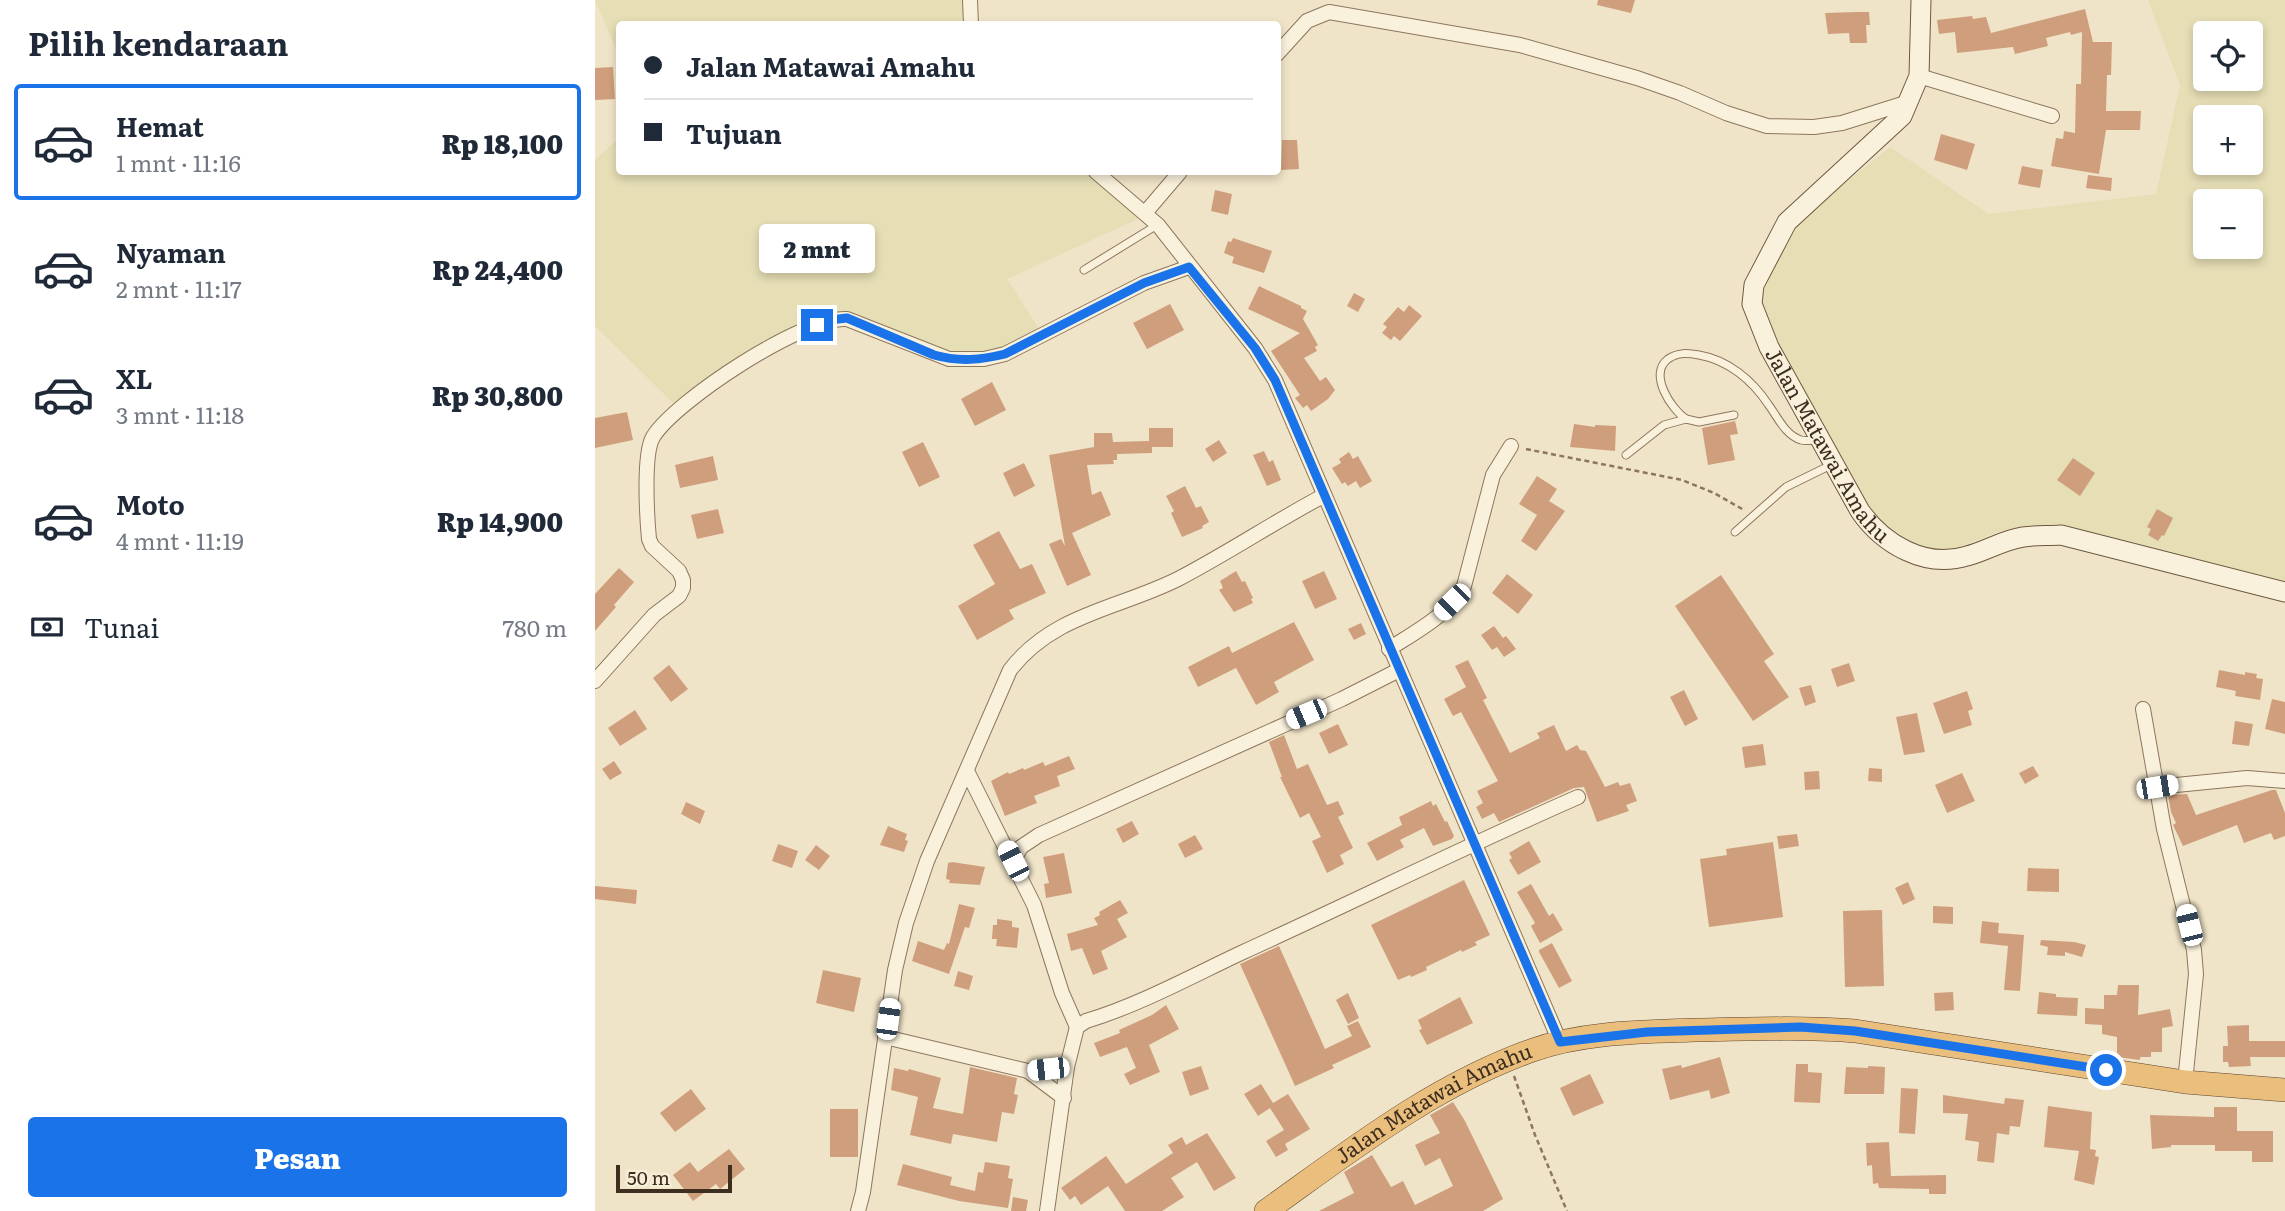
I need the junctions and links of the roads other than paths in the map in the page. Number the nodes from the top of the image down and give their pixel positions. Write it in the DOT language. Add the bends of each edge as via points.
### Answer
graph roads {
  1 [pos="970,0"];
  2 [pos="1921,0"];
  3 [pos="971,21"];
  4 [pos="1281,50"];
  5 [pos="1919,76"];
  6 [pos="1909,102"];
  7 [pos="2052,116"];
  8 [pos="1100,175"];
  9 [pos="1177,175"];
  10 [pos="1145,213"];
  11 [pos="1158,225"];
  12 [pos="1189,267"];
  13 [pos="1084,270"];
  14 [pos="1675,410"];
  15 [pos="1734,415"];
  16 [pos="1686,419"];
  17 [pos="1664,425"];
  18 [pos="1821,440"];
  19 [pos="1511,446"];
  20 [pos="1626,455"];
  21 [pos="1833,464"];
  22 [pos="1323,496"];
  23 [pos="1735,532"];
  24 [pos="2285,592"];
  25 [pos="1389,649"];
  26 [pos="1399,670"];
  27 [pos="595,681"];
  28 [pos="2143,709"];
  29 [pos="967,771"];
  30 [pos="2285,781"];
  31 [pos="2157,787"];
  32 [pos="1578,797"];
  33 [pos="1475,842"];
  34 [pos="1013,861"];
  35 [pos="1077,1027"];
  36 [pos="885,1037"];
  37 [pos="1560,1042"];
  38 [pos="1067,1067"];
  39 [pos="1028,1071"];
  40 [pos="2185,1082"];
  41 [pos="2285,1090"];
  42 [pos="1064,1098"];
  43 [pos="858,1211"];
  44 [pos="1047,1211"];
  45 [pos="1266,1211"];
  1 -- 3 [label="street"];
  2 -- 5 [label="main road, Jalan Matawai Amahu"];
  4 -- 6 [label="street" via="1307,21 1329,12 1520,45 1637,78 1767,126 1842,123"];
  5 -- 6 [label="main road, Jalan Matawai Amahu"];
  5 -- 7 [label="street"];
  6 -- 18 [label="main road, Jalan Matawai Amahu" via="1890,130 1787,222 1754,285 1752,304 1769,347"];
  8 -- 10 [label="street"];
  9 -- 10 [label="street"];
  10 -- 11 [label="street"];
  11 -- 12 [label="street"];
  11 -- 13 [label="lane"];
  12 -- 22 [label="street" via="1275,380"];
  12 -- 27 [label="street" via="1144,283 1005,354 949,359 838,318 773,345 704,390 674,412 657,432 648,462 649,539 679,571 683,588"];
  14 -- 16 [label="lane"];
  14 -- 17 [label="lane"];
  14 -- 18 [label="lane" via="1664,391 1661,367 1683,353 1711,357 1744,376 1791,434 1802,440"];
  15 -- 16 [label="lane" via="1699,422"];
  16 -- 17 [label="lane"];
  17 -- 20 [label="lane"];
  18 -- 21 [label="main road, Jalan Matawai Amahu"];
  19 -- 25 [label="street" via="1493,475 1459,595 1441,614"];
  21 -- 23 [label="lane" via="1786,487"];
  21 -- 24 [label="main road, Jalan Matawai Amahu" via="1871,526 1912,553 1950,559 2023,537 2061,536"];
  22 -- 25 [label="street"];
  22 -- 29 [label="street" via="1161,588 1073,621 1034,644 1010,670"];
  25 -- 26 [label="street"];
  26 -- 33 [label="street"];
  26 -- 34 [label="street" via="1039,835 1021,847"];
  28 -- 31 [label="street"];
  29 -- 34 [label="street"];
  29 -- 36 [label="street" via="927,861 906,923"];
  30 -- 31 [label="street" via="2247,778"];
  31 -- 40 [label="street" via="2194,950 2196,974"];
  32 -- 33 [label="street"];
  33 -- 35 [label="street"];
  33 -- 37 [label="street"];
  34 -- 35 [label="street" via="1034,905"];
  35 -- 38 [label="street"];
  36 -- 39 [label="street"];
  36 -- 43 [label="street"];
  37 -- 40 [label="highway, Jalan Matawai Amahu" via="1647,1032 1800,1027 1855,1031"];
  37 -- 45 [label="highway, Jalan Matawai Amahu" via="1509,1059 1420,1105"];
  38 -- 39 [label="street"];
  38 -- 42 [label="street"];
  39 -- 42 [label="street"];
  40 -- 41 [label="highway, Jalan Matawai Amahu"];
  42 -- 44 [label="street"];
}
